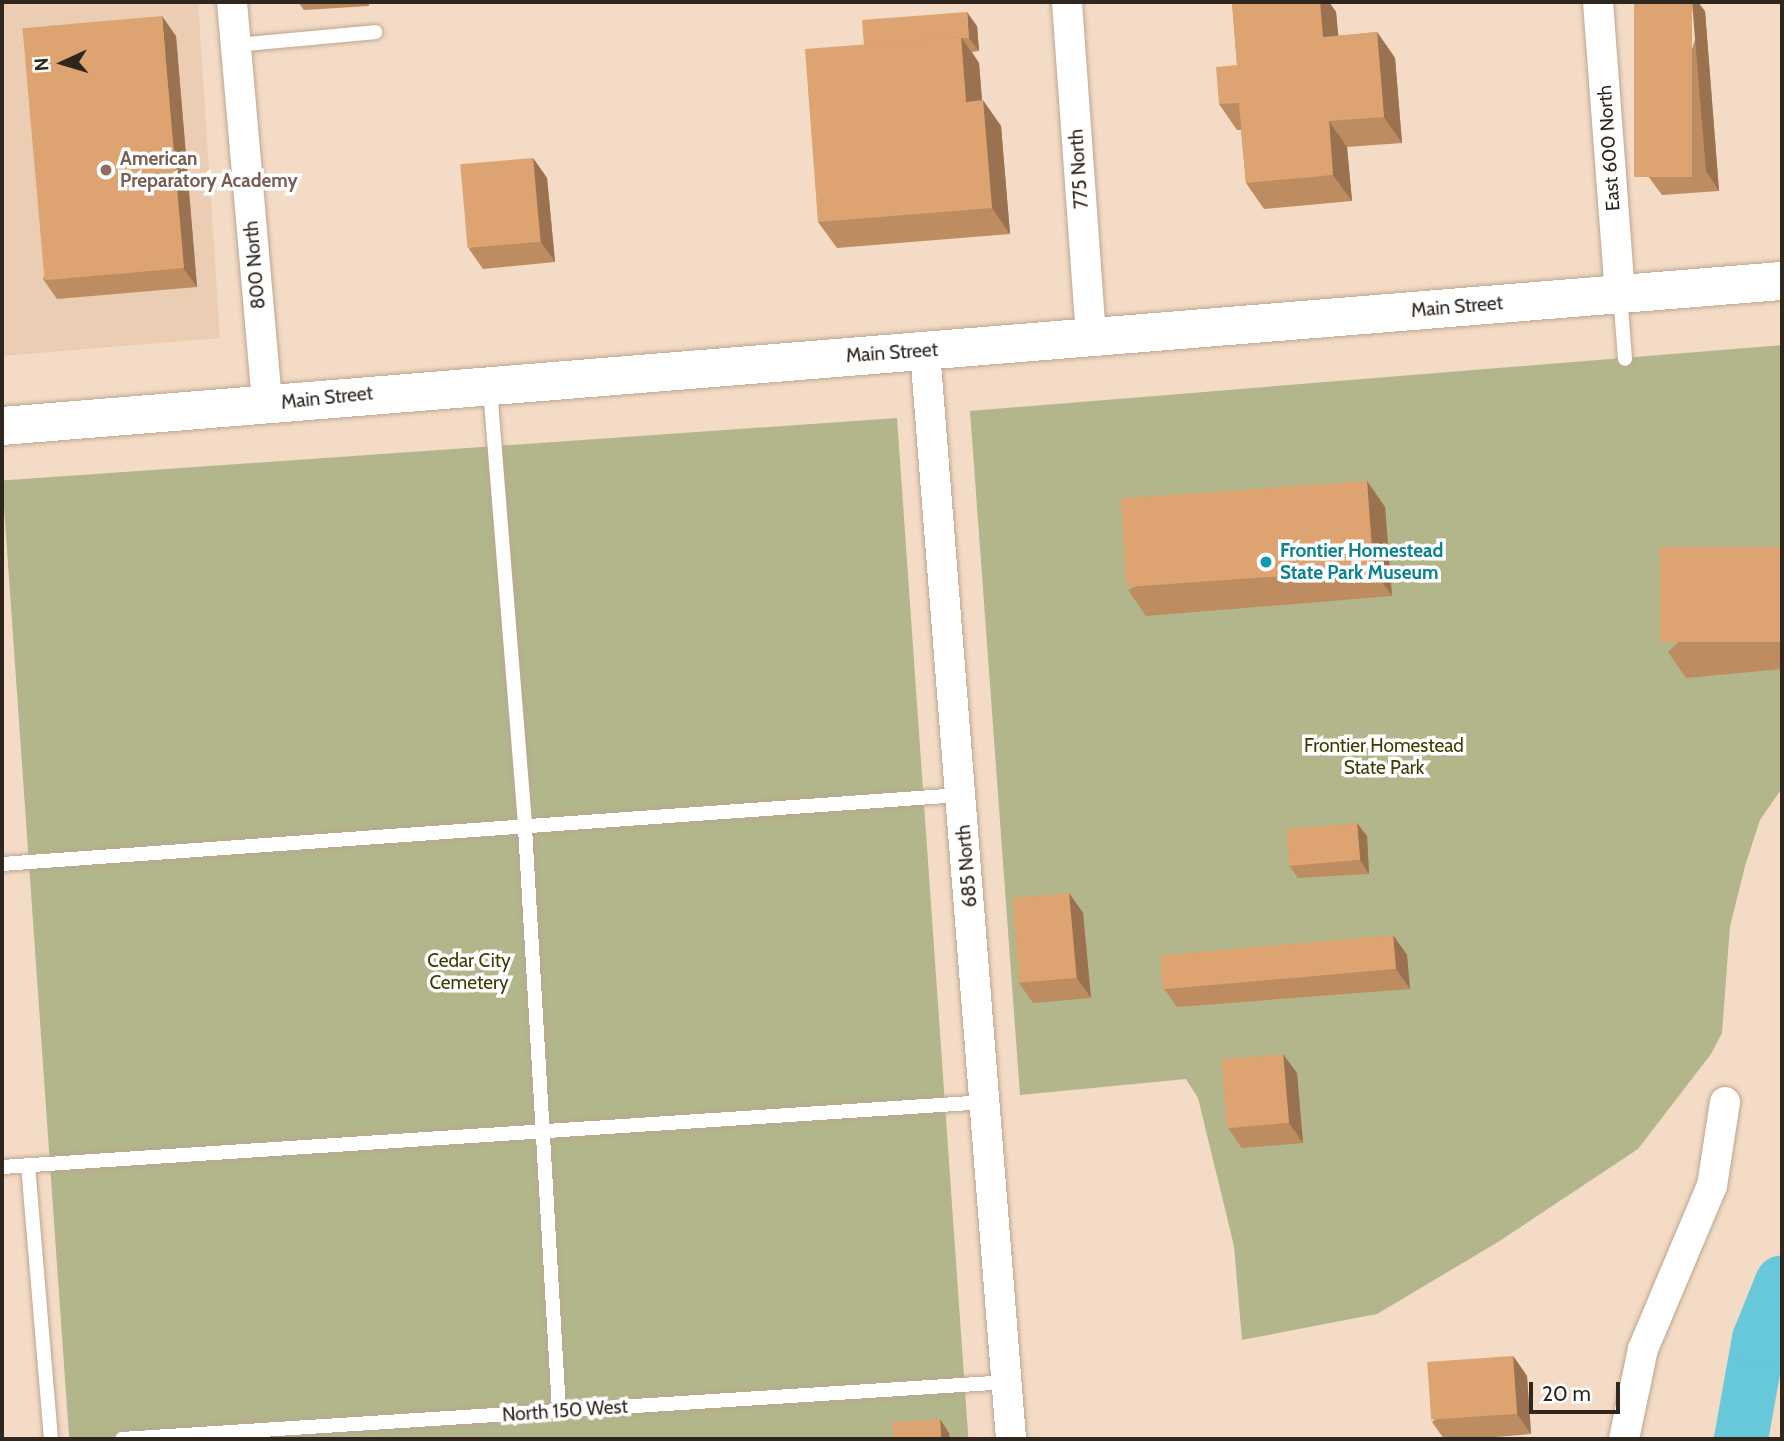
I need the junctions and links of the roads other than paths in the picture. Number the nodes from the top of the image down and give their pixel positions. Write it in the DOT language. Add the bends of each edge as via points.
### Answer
graph roads {
  1 [pos="232,2"];
  2 [pos="1067,2"];
  3 [pos="1598,2"];
  4 [pos="375,32"];
  5 [pos="236,45"];
  6 [pos="1782,281"];
  7 [pos="1619,294"];
  8 [pos="1091,337"];
  9 [pos="925,351"];
  10 [pos="1625,359"];
  11 [pos="489,382"];
  12 [pos="267,404"];
  13 [pos="2,426"];
  14 [pos="961,795"];
  15 [pos="525,828"];
  16 [pos="2,864"];
  17 [pos="986,1102"];
  18 [pos="1725,1102"];
  19 [pos="541,1129"];
  20 [pos="28,1165"];
  21 [pos="2,1167"];
  22 [pos="1008,1382"];
  23 [pos="559,1411"];
  24 [pos="51,1439"];
  25 [pos="122,1439"];
  26 [pos="1011,1439"];
  27 [pos="1624,1439"];
  1 -- 5 [label="street, 800 North"];
  2 -- 8 [label="street, 775 North"];
  3 -- 7 [label="street, East 600 North"];
  4 -- 5 [label="lane"];
  5 -- 12 [label="street, 800 North"];
  6 -- 7 [label="main road, Main Street"];
  7 -- 8 [label="main road, Main Street"];
  7 -- 10 [label="lane"];
  8 -- 9 [label="main road, Main Street"];
  9 -- 11 [label="main road, Main Street"];
  9 -- 14 [label="street, 685 North"];
  11 -- 12 [label="main road, Main Street"];
  11 -- 15 [label="lane"];
  12 -- 13 [label="main road, Main Street"];
  14 -- 15 [label="lane"];
  14 -- 17 [label="street, 685 North"];
  15 -- 16 [label="lane"];
  15 -- 19 [label="lane"];
  17 -- 19 [label="lane"];
  17 -- 22 [label="street, 685 North"];
  18 -- 27 [label="street" via="1712,1186 1643,1349"];
  19 -- 20 [label="lane"];
  19 -- 23 [label="lane"];
  20 -- 21 [label="lane"];
  20 -- 24 [label="lane"];
  22 -- 23 [label="lane, North 150 West"];
  22 -- 26 [label="street, 685 North"];
  23 -- 25 [label="lane, North 150 West"];
}
